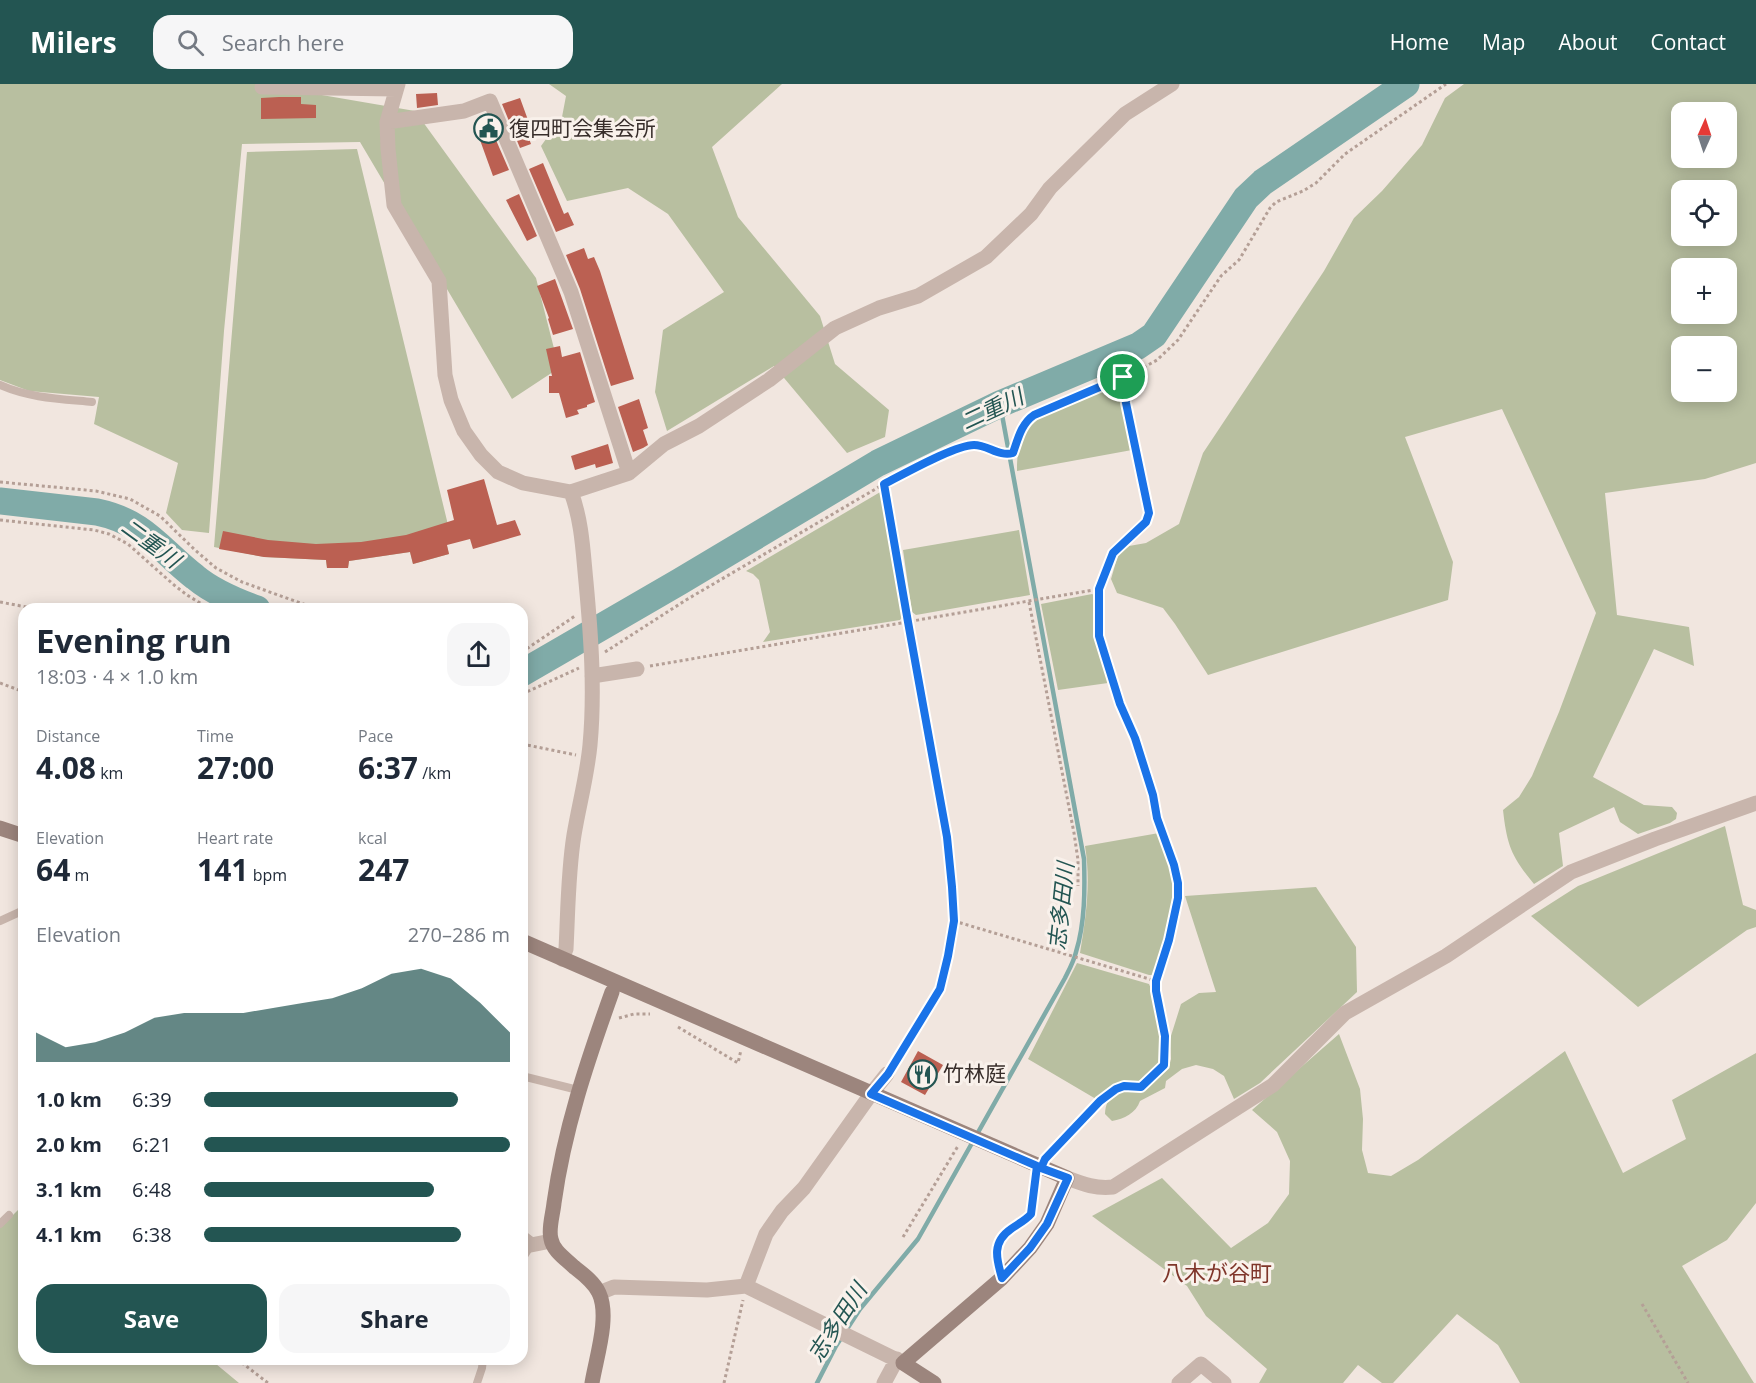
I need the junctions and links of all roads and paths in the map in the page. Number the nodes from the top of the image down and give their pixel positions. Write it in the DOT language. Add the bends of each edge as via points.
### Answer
graph roads {
  1 [pos="1172,84"];
  2 [pos="1446,84"];
  3 [pos="397,86"];
  4 [pos="262,87"];
  5 [pos="387,122"];
  6 [pos="1123,377"];
  7 [pos="0,385"];
  8 [pos="92,402"];
  9 [pos="629,473"];
  10 [pos="0,482"];
  11 [pos="884,484"];
  12 [pos="571,492"];
  13 [pos="0,520"];
  14 [pos="1099,589"];
  15 [pos="1029,601"];
  16 [pos="0,602"];
  17 [pos="200,603"];
  18 [pos="300,603"];
  19 [pos="18,605"];
  20 [pos="589,613"];
  21 [pos="908,622"];
  22 [pos="528,648"];
  23 [pos="591,663"];
  24 [pos="637,669"];
  25 [pos="0,683"];
  26 [pos="18,690"];
  27 [pos="528,691"];
  28 [pos="528,745"];
  29 [pos="588,758"];
  30 [pos="1756,803"];
  31 [pos="0,828"];
  32 [pos="18,834"];
  33 [pos="1078,886"];
  34 [pos="18,913"];
  35 [pos="0,921"];
  36 [pos="954,921"];
  37 [pos="528,944"];
  38 [pos="561,959"];
  39 [pos="1156,981"];
  40 [pos="614,987"];
  41 [pos="656,1017"];
  42 [pos="601,1023"];
  43 [pos="673,1023"];
  44 [pos="741,1049"];
  45 [pos="888,1074"];
  46 [pos="528,1078"];
  47 [pos="578,1090"];
  48 [pos="871,1094"];
  49 [pos="965,1134"];
  50 [pos="1039,1167"];
  51 [pos="1068,1178"];
  52 [pos="9,1215"];
  53 [pos="0,1224"];
  54 [pos="903,1237"];
  55 [pos="528,1241"];
  56 [pos="551,1241"];
  57 [pos="1002,1278"];
  58 [pos="746,1286"];
  59 [pos="599,1293"];
  60 [pos="1642,1304"];
  61 [pos="900,1361"];
  62 [pos="245,1365"];
  63 [pos="482,1365"];
  64 [pos="268,1383"];
  65 [pos="477,1383"];
  66 [pos="592,1383"];
  67 [pos="724,1383"];
  68 [pos="885,1383"];
  69 [pos="934,1383"];
  70 [pos="1179,1383"];
  71 [pos="1224,1383"];
  72 [pos="1688,1383"];
  1 -- 9 [label="street" via="1125,114 986,257 918,296 835,328 769,380 664,444"];
  2 -- 6 [label="path" via="1345,154 1316,183 1269,208 1239,260 1221,276 1178,340 1156,360"];
  3 -- 4 [label="street"];
  3 -- 5 [label="street"];
  5 -- 9 [label="street" via="464,111 490,101 571,292"];
  5 -- 12 [label="street" via="394,205 439,281 445,375 464,431 498,472 524,483"];
  6 -- 11 [label="path" via="1028,419 1013,453 1005,455 983,445 964,445"];
  6 -- 14 [label="path" via="1149,513 1146,522 1113,553"];
  7 -- 8 [label="lane" via="35,397"];
  9 -- 12 [label="street"];
  10 -- 18 [label="path" via="96,491 130,499 160,516 216,568"];
  11 -- 21 [label="path"];
  11 -- 23 [label="path" via="686,600"];
  12 -- 20 [label="street" via="582,540"];
  13 -- 17 [label="path" via="110,534 128,544"];
  14 -- 15 [label="path"];
  14 -- 39 [label="path" via="1099,636 1135,738 1178,883 1169,940"];
  15 -- 21 [label="path"];
  15 -- 33 [label="path" via="1074,833"];
  16 -- 19 [label="path"];
  20 -- 22 [label="path"];
  20 -- 23 [label="street"];
  21 -- 24 [label="path"];
  21 -- 36 [label="path" via="947,837"];
  23 -- 24 [label="street"];
  23 -- 27 [label="path"];
  23 -- 29 [label="street"];
  25 -- 26 [label="path"];
  28 -- 29 [label="path"];
  29 -- 38 [label="street" via="574,836 566,949"];
  30 -- 51 [label="street" via="1571,872 1446,956 1345,1013 1273,1085 1113,1187 1102,1189"];
  31 -- 32 [label="street"];
  34 -- 35 [label="lane"];
  36 -- 39 [label="path"];
  36 -- 45 [label="path" via="940,989"];
  37 -- 38 [label="street"];
  38 -- 40 [label="street"];
  39 -- 50 [label="path" via="1165,1036 1164,1065 1141,1087 1124,1086 1100,1101"];
  40 -- 42 [label="street"];
  40 -- 48 [label="street"];
  41 -- 42 [label="path" via="634,1014"];
  42 -- 47 [label="street"];
  43 -- 44 [label="path" via="738,1063"];
  45 -- 48 [label="street"];
  46 -- 47 [label="lane"];
  47 -- 56 [label="street" via="558,1178"];
  48 -- 49 [label="street"];
  48 -- 58 [label="street" via="766,1234"];
  49 -- 50 [label="street"];
  49 -- 54 [label="path"];
  50 -- 51 [label="street"];
  50 -- 57 [label="path" via="1031,1214 999,1240 996,1257"];
  51 -- 57 [label="street" via="1047,1224"];
  52 -- 53 [label="lane"];
  55 -- 56 [label="street"];
  56 -- 59 [label="street"];
  57 -- 61 [label="street"];
  58 -- 59 [label="street" via="707,1290 614,1287"];
  58 -- 61 [label="street"];
  58 -- 67 [label="path"];
  59 -- 66 [label="street" via="602,1327"];
  60 -- 72 [label="path"];
  61 -- 68 [label="street"];
  61 -- 69 [label="street"];
  62 -- 64 [label="path"];
  63 -- 65 [label="lane"];
  70 -- 71 [label="street" via="1201,1364"];
}
